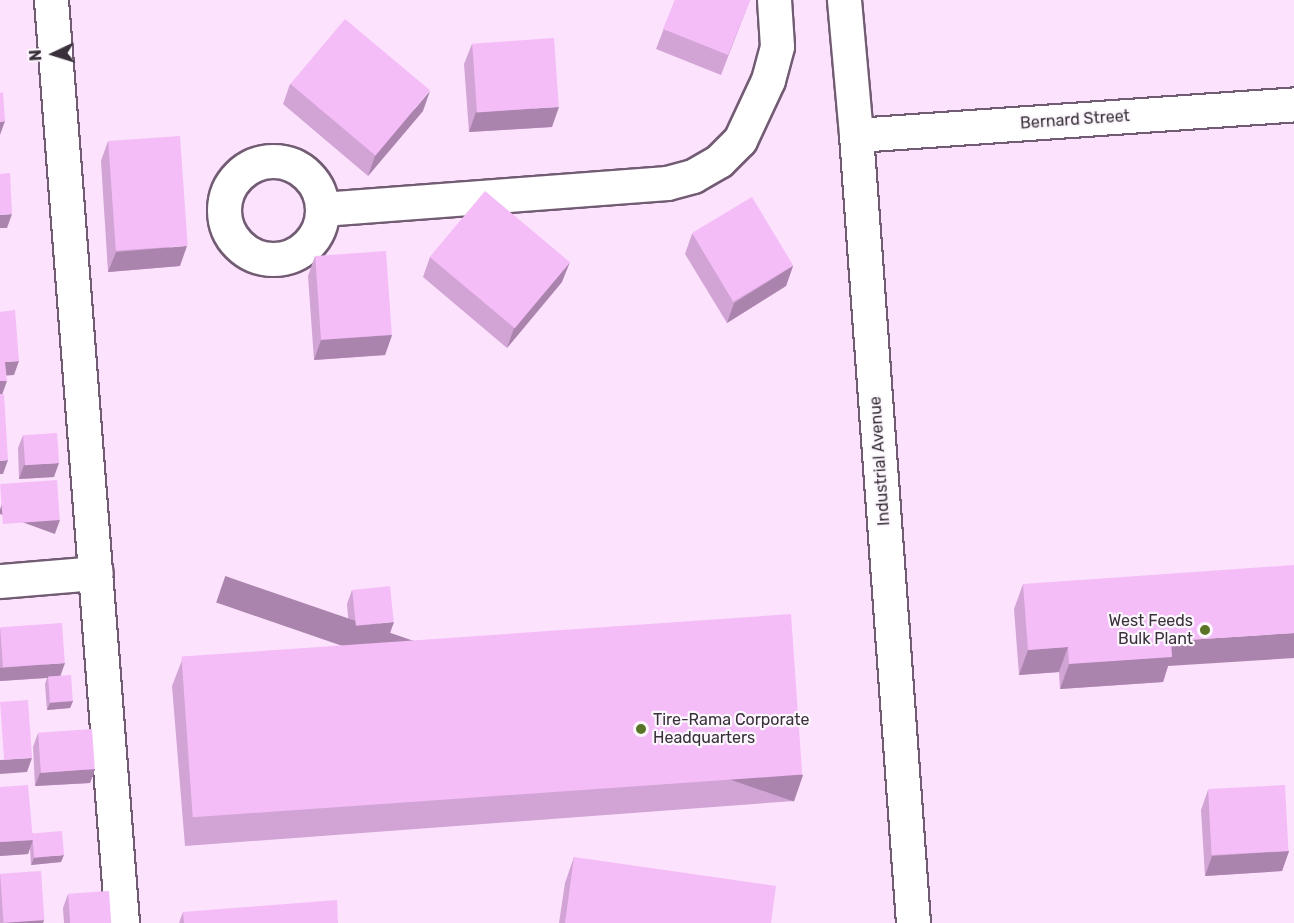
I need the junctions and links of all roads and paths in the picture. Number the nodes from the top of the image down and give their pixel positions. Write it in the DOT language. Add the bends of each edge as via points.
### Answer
graph roads {
  1 [pos="51,0"];
  2 [pos="774,0"];
  3 [pos="844,0"];
  4 [pos="1294,104"];
  5 [pos="856,135"];
  6 [pos="322,209"];
  7 [pos="96,573"];
  8 [pos="0,581"];
  9 [pos="122,923"];
  10 [pos="913,923"];
  1 -- 7 [label="street"];
  2 -- 6 [label="street" via="777,46 768,80 740,140 719,161 693,176 667,183"];
  3 -- 5 [label="street, Industrial Avenue"];
  4 -- 5 [label="street, Bernard Street"];
  5 -- 10 [label="street, Industrial Avenue"];
  7 -- 8 [label="street"];
  7 -- 9 [label="street"];
}
